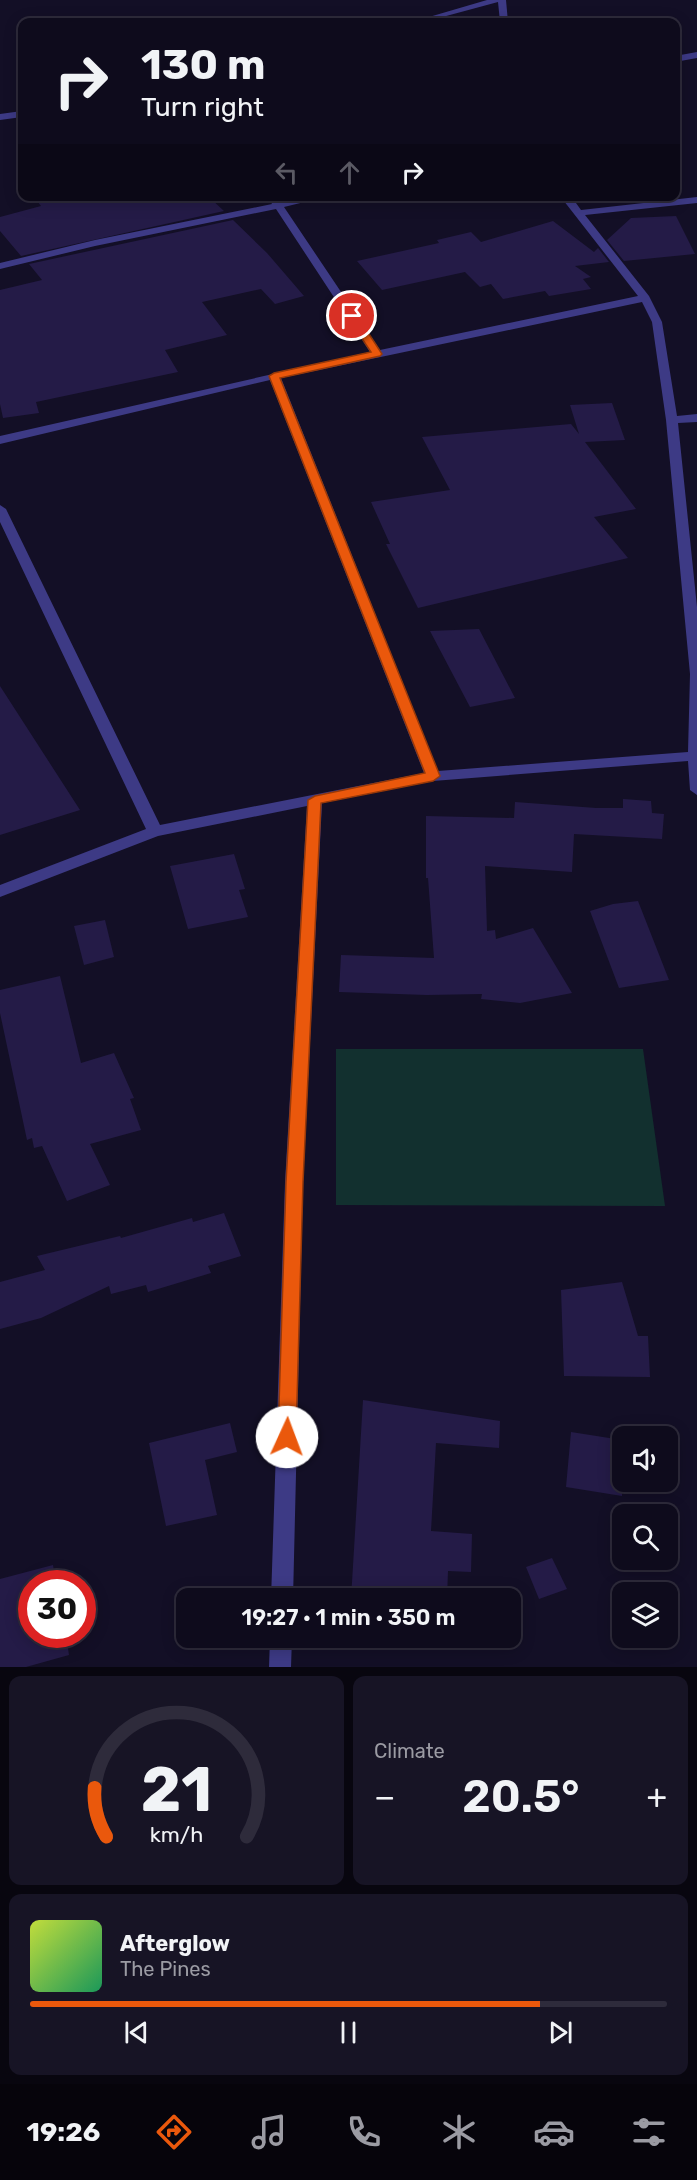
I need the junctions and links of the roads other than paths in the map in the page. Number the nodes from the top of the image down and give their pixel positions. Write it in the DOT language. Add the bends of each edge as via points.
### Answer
graph roads {
  1 [pos="497,0"];
  2 [pos="502,0"];
  3 [pos="431,18"];
  4 [pos="504,18"];
  5 [pos="697,55"];
  6 [pos="680,58"];
  7 [pos="18,115"];
  8 [pos="0,117"];
  9 [pos="697,200"];
  10 [pos="271,201"];
  11 [pos="276,201"];
  12 [pos="569,201"];
  13 [pos="578,213"];
  14 [pos="0,266"];
  15 [pos="645,298"];
  16 [pos="377,354"];
  17 [pos="274,376"];
  18 [pos="697,418"];
  19 [pos="672,420"];
  20 [pos="0,440"];
  21 [pos="0,509"];
  22 [pos="697,674"];
  23 [pos="695,756"];
  24 [pos="433,776"];
  25 [pos="697,790"];
  26 [pos="315,800"];
  27 [pos="155,831"];
  28 [pos="0,891"];
  29 [pos="282,1588"];
  30 [pos="280,1648"];
  31 [pos="280,1667"];
  1 -- 3 [label="street"];
  2 -- 4 [label="street"];
  5 -- 6 [label="street"];
  7 -- 8 [label="street"];
  9 -- 13 [label="street"];
  10 -- 14 [label="street"];
  11 -- 16 [label="street"];
  12 -- 13 [label="street"];
  13 -- 15 [label="street"];
  15 -- 16 [label="street"];
  15 -- 19 [label="street" via="657,322"];
  16 -- 17 [label="street"];
  17 -- 20 [label="street"];
  17 -- 24 [label="street"];
  18 -- 19 [label="street"];
  19 -- 22 [label="street"];
  21 -- 27 [label="street"];
  22 -- 23 [label="street"];
  23 -- 24 [label="street"];
  23 -- 25 [label="street"];
  24 -- 26 [label="street"];
  26 -- 27 [label="street"];
  26 -- 29 [label="street" via="294,1182"];
  27 -- 28 [label="street"];
  30 -- 31 [label="street"];
}
